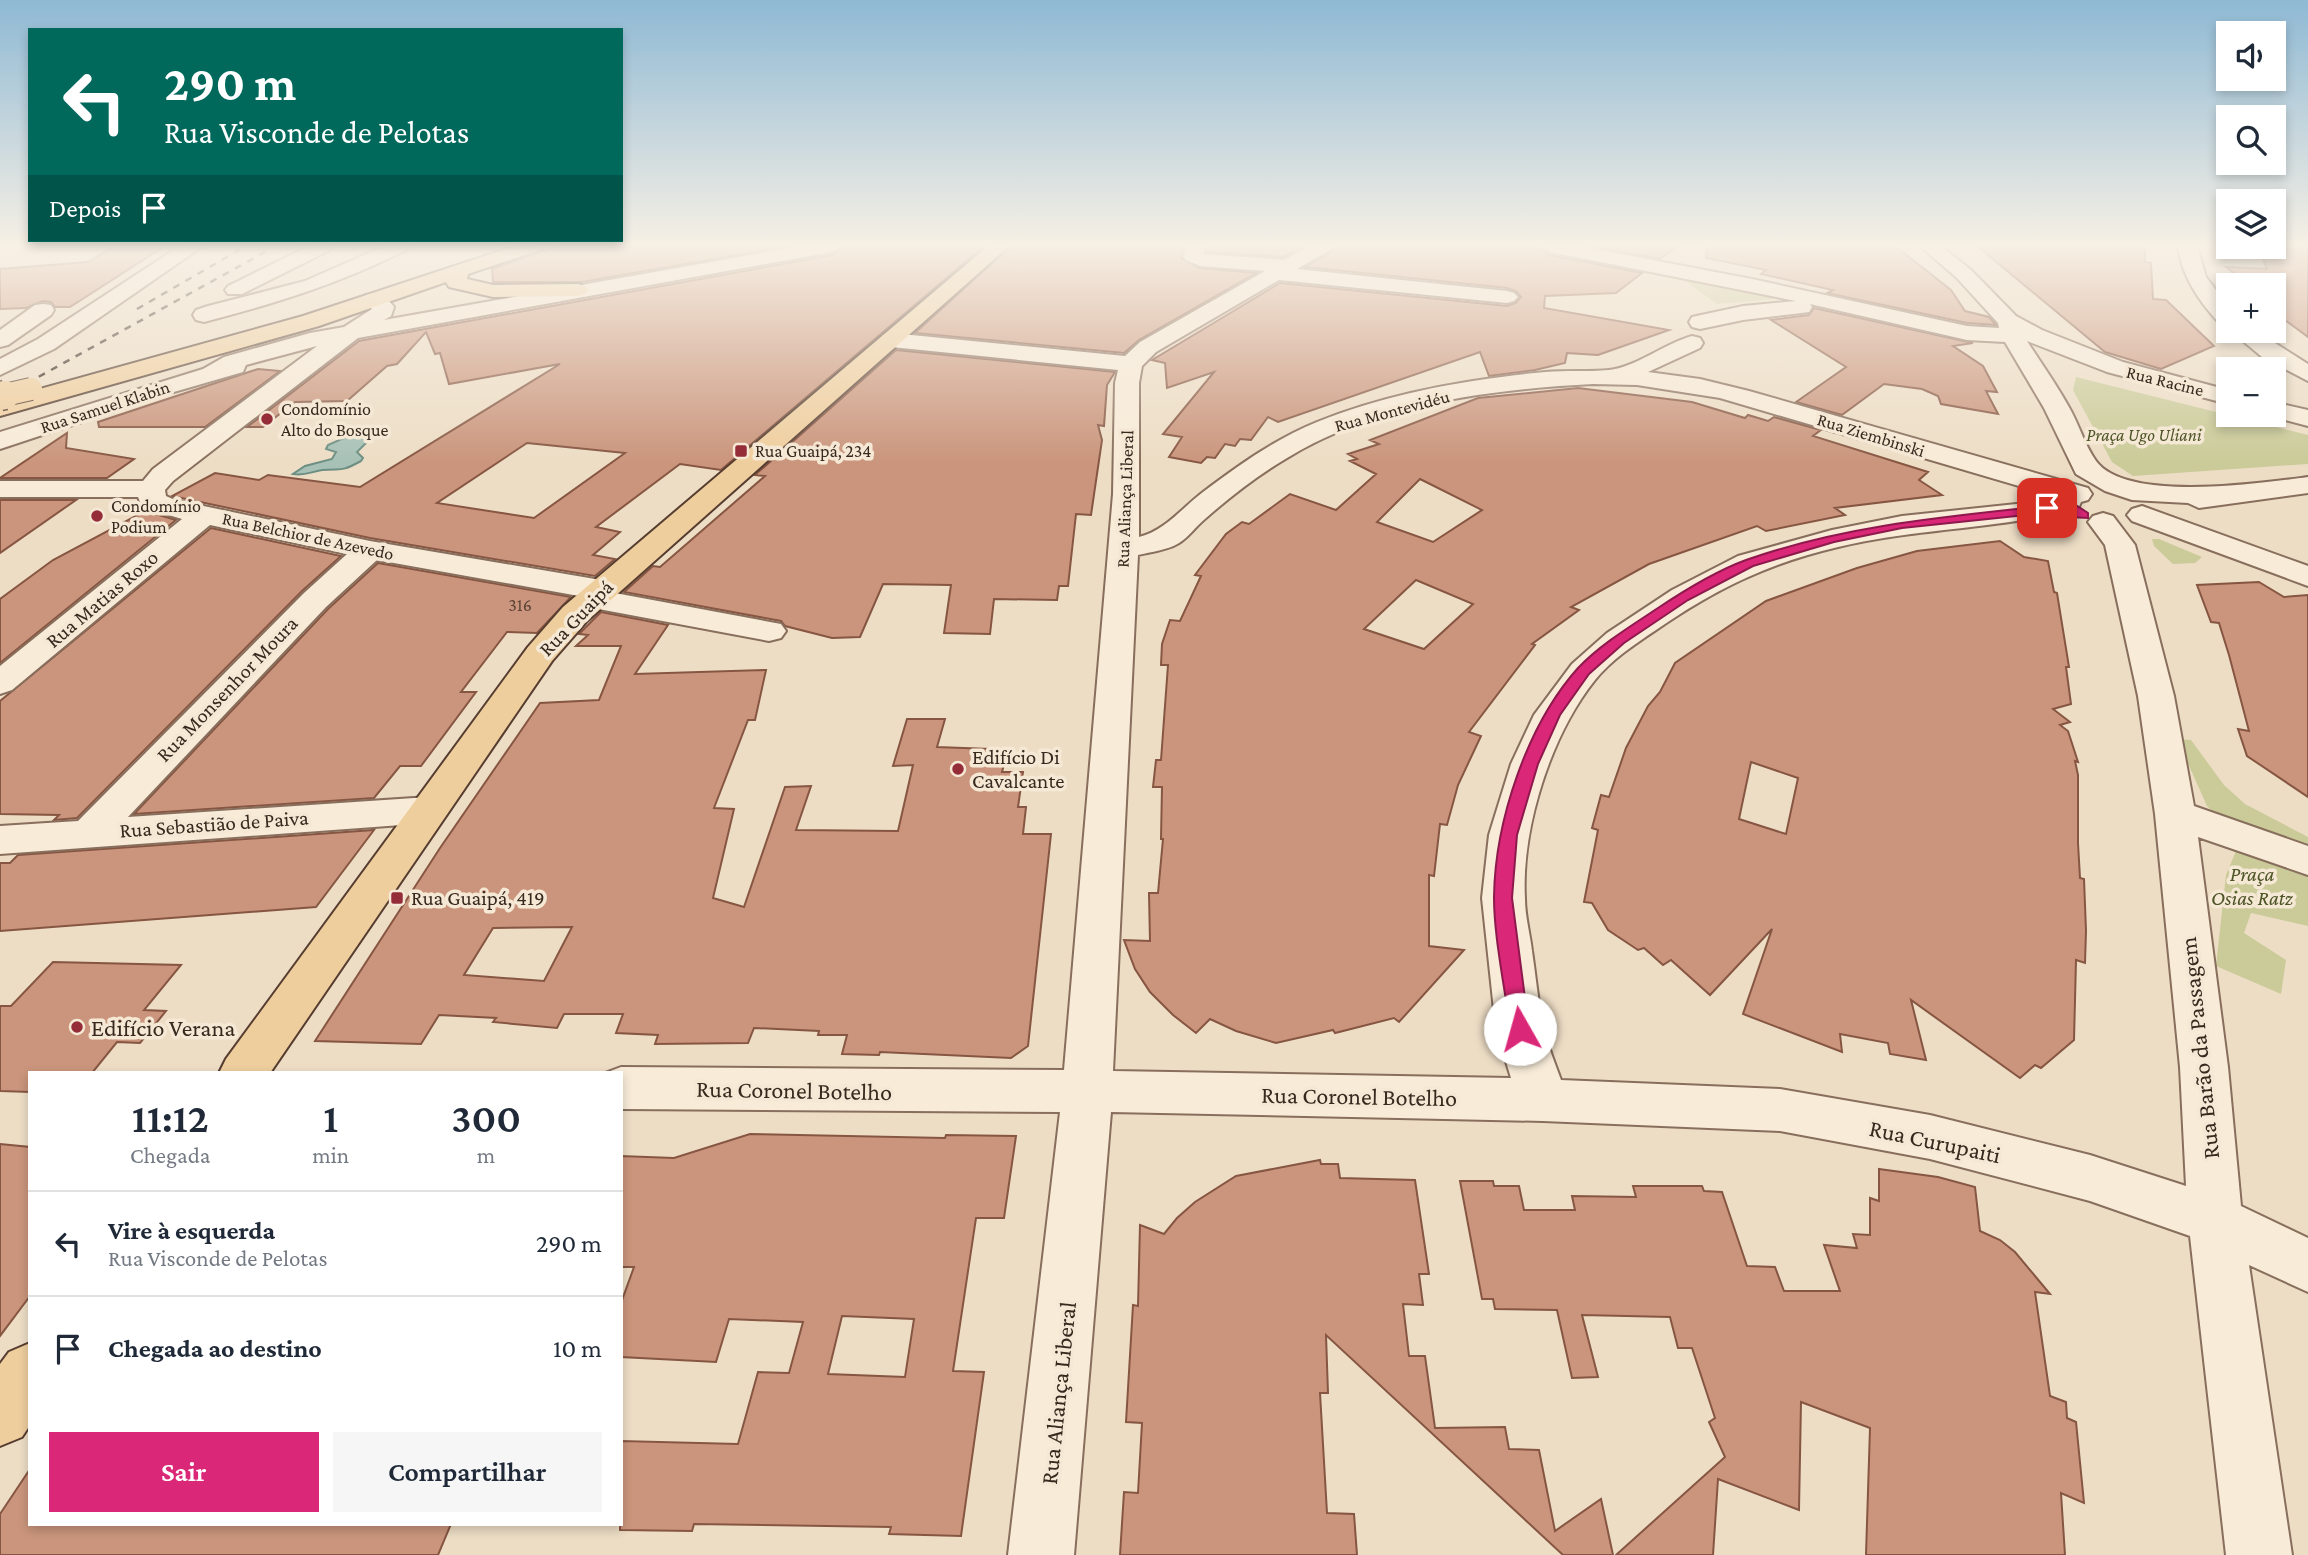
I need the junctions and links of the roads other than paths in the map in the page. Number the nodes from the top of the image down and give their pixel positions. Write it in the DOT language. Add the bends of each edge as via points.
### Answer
graph roads {
  1 [pos="31,319"];
  2 [pos="84,319"];
  3 [pos="301,319"];
  4 [pos="304,319"];
  5 [pos="318,319"];
  6 [pos="372,319"];
  7 [pos="430,319"];
  8 [pos="916,319"];
  9 [pos="1195,319"];
  10 [pos="1693,319"];
  11 [pos="1730,319"];
  12 [pos="1898,319"];
  13 [pos="2003,319"];
  14 [pos="1935,327"];
  15 [pos="2011,328"];
  16 [pos="1696,333"];
  17 [pos="350,334"];
  18 [pos="0,340"];
  19 [pos="891,340"];
  20 [pos="2258,343"];
  21 [pos="314,345"];
  22 [pos="1131,364"];
  23 [pos="2031,365"];
  24 [pos="2102,365"];
  25 [pos="0,368"];
  26 [pos="2308,374"];
  27 [pos="1612,377"];
  28 [pos="31,389"];
  29 [pos="1733,394"];
  30 [pos="2216,394"];
  31 [pos="0,397"];
  32 [pos="0,408"];
  33 [pos="2286,412"];
  34 [pos="2308,418"];
  35 [pos="0,441"];
  36 [pos="2308,485"];
  37 [pos="0,489"];
  38 [pos="151,489"];
  39 [pos="2225,495"];
  40 [pos="2103,510"];
  41 [pos="204,515"];
  42 [pos="370,550"];
  43 [pos="1124,550"];
  44 [pos="2308,577"];
  45 [pos="597,594"];
  46 [pos="769,631"];
  47 [pos="0,684"];
  48 [pos="429,810"];
  49 [pos="2175,814"];
  50 [pos="89,834"];
  51 [pos="0,840"];
  52 [pos="2308,861"];
  53 [pos="244,1071"];
  54 [pos="623,1088"];
  55 [pos="1087,1092"];
  56 [pos="1543,1100"];
  57 [pos="2215,1220"];
  58 [pos="2308,1266"];
  59 [pos="28,1376"];
  60 [pos="0,1415"];
  61 [pos="1041,1555"];
  62 [pos="2259,1555"];
  1 -- 18 [label="street"];
  2 -- 25 [label="street"];
  3 -- 28 [label="main road"];
  4 -- 32 [label="main road"];
  5 -- 21 [label="street"];
  6 -- 17 [label="street"];
  7 -- 17 [label="street"];
  8 -- 19 [label="main road, Rua Guaipá"];
  9 -- 22 [label="street" via="1147,347"];
  10 -- 16 [label="street"];
  11 -- 16 [label="street"];
  12 -- 14 [label="street, Rua Racine"];
  13 -- 15 [label="street, Rua Barão da Passagem"];
  14 -- 15 [label="street, Rua Racine" via="1978,335"];
  14 -- 23 [label="street, Rua Racine"];
  15 -- 23 [label="street, Rua Barão da Passagem"];
  15 -- 24 [label="street, Rua Racine"];
  16 -- 27 [label="street" via="1664,358"];
  16 -- 29 [label="street"];
  17 -- 21 [label="street"];
  19 -- 22 [label="street"];
  19 -- 45 [label="main road, Rua Guaipá"];
  20 -- 26 [label="street"];
  21 -- 35 [label="street, Rua Samuel Klabin"];
  21 -- 38 [label="street"];
  22 -- 43 [label="street, Rua Aliança Liberal"];
  23 -- 24 [label="street, Rua Racine" via="2050,361"];
  23 -- 40 [label="street, Rua Barão da Passagem" via="2057,408"];
  24 -- 30 [label="street, Rua Racine"];
  27 -- 29 [label="street, Rua Ziembinski" via="1678,382"];
  27 -- 43 [label="street, Rua Montevidéu" via="1530,380 1467,391 1328,427 1283,447 1166,538"];
  28 -- 31 [label="street, bridge"];
  29 -- 40 [label="street, Rua Ziembinski"];
  33 -- 34 [label="street"];
  36 -- 39 [label="street"];
  37 -- 38 [label="street"];
  38 -- 41 [label="street, Rua Belchior de Azevedo" via="152,501"];
  39 -- 40 [label="street"];
  39 -- 40 [label="street" via="2142,494 2115,485"];
  40 -- 44 [label="street, Rua Ziembinski"];
  40 -- 49 [label="street, Rua Barão da Passagem" via="2157,696"];
  40 -- 56 [label="street" via="2026,512 1902,525 1749,563 1683,597 1619,640 1584,671 1552,715 1530,764 1509,835 1503,898 1520,1029"];
  41 -- 42 [label="street, Rua Belchior de Azevedo"];
  41 -- 47 [label="street, Rua Matias Roxo"];
  42 -- 45 [label="street, Rua Belchior de Azevedo"];
  42 -- 50 [label="street, Rua Monsenhor Moura" via="314,600"];
  43 -- 55 [label="street, Rua Aliança Liberal"];
  45 -- 46 [label="street, Rua Belchior de Azevedo"];
  45 -- 48 [label="main road, Rua Guaipá" via="540,653"];
  48 -- 50 [label="street, Rua Sebastião de Paiva"];
  48 -- 53 [label="main road, Rua Guaipá"];
  49 -- 52 [label="street"];
  49 -- 57 [label="street, Rua Barão da Passagem" via="2204,1067"];
  50 -- 51 [label="street, Rua Sebastião de Paiva"];
  54 -- 55 [label="street, Rua Coronel Botelho"];
  55 -- 56 [label="street, Rua Coronel Botelho"];
  55 -- 61 [label="street, Rua Aliança Liberal"];
  56 -- 57 [label="street, Rua Curupaiti" via="1780,1110 1930,1137 2090,1178"];
  57 -- 58 [label="street, Rua Curupaiti"];
  57 -- 62 [label="street, Rua Barão da Passagem"];
  59 -- 60 [label="main road"];
}
